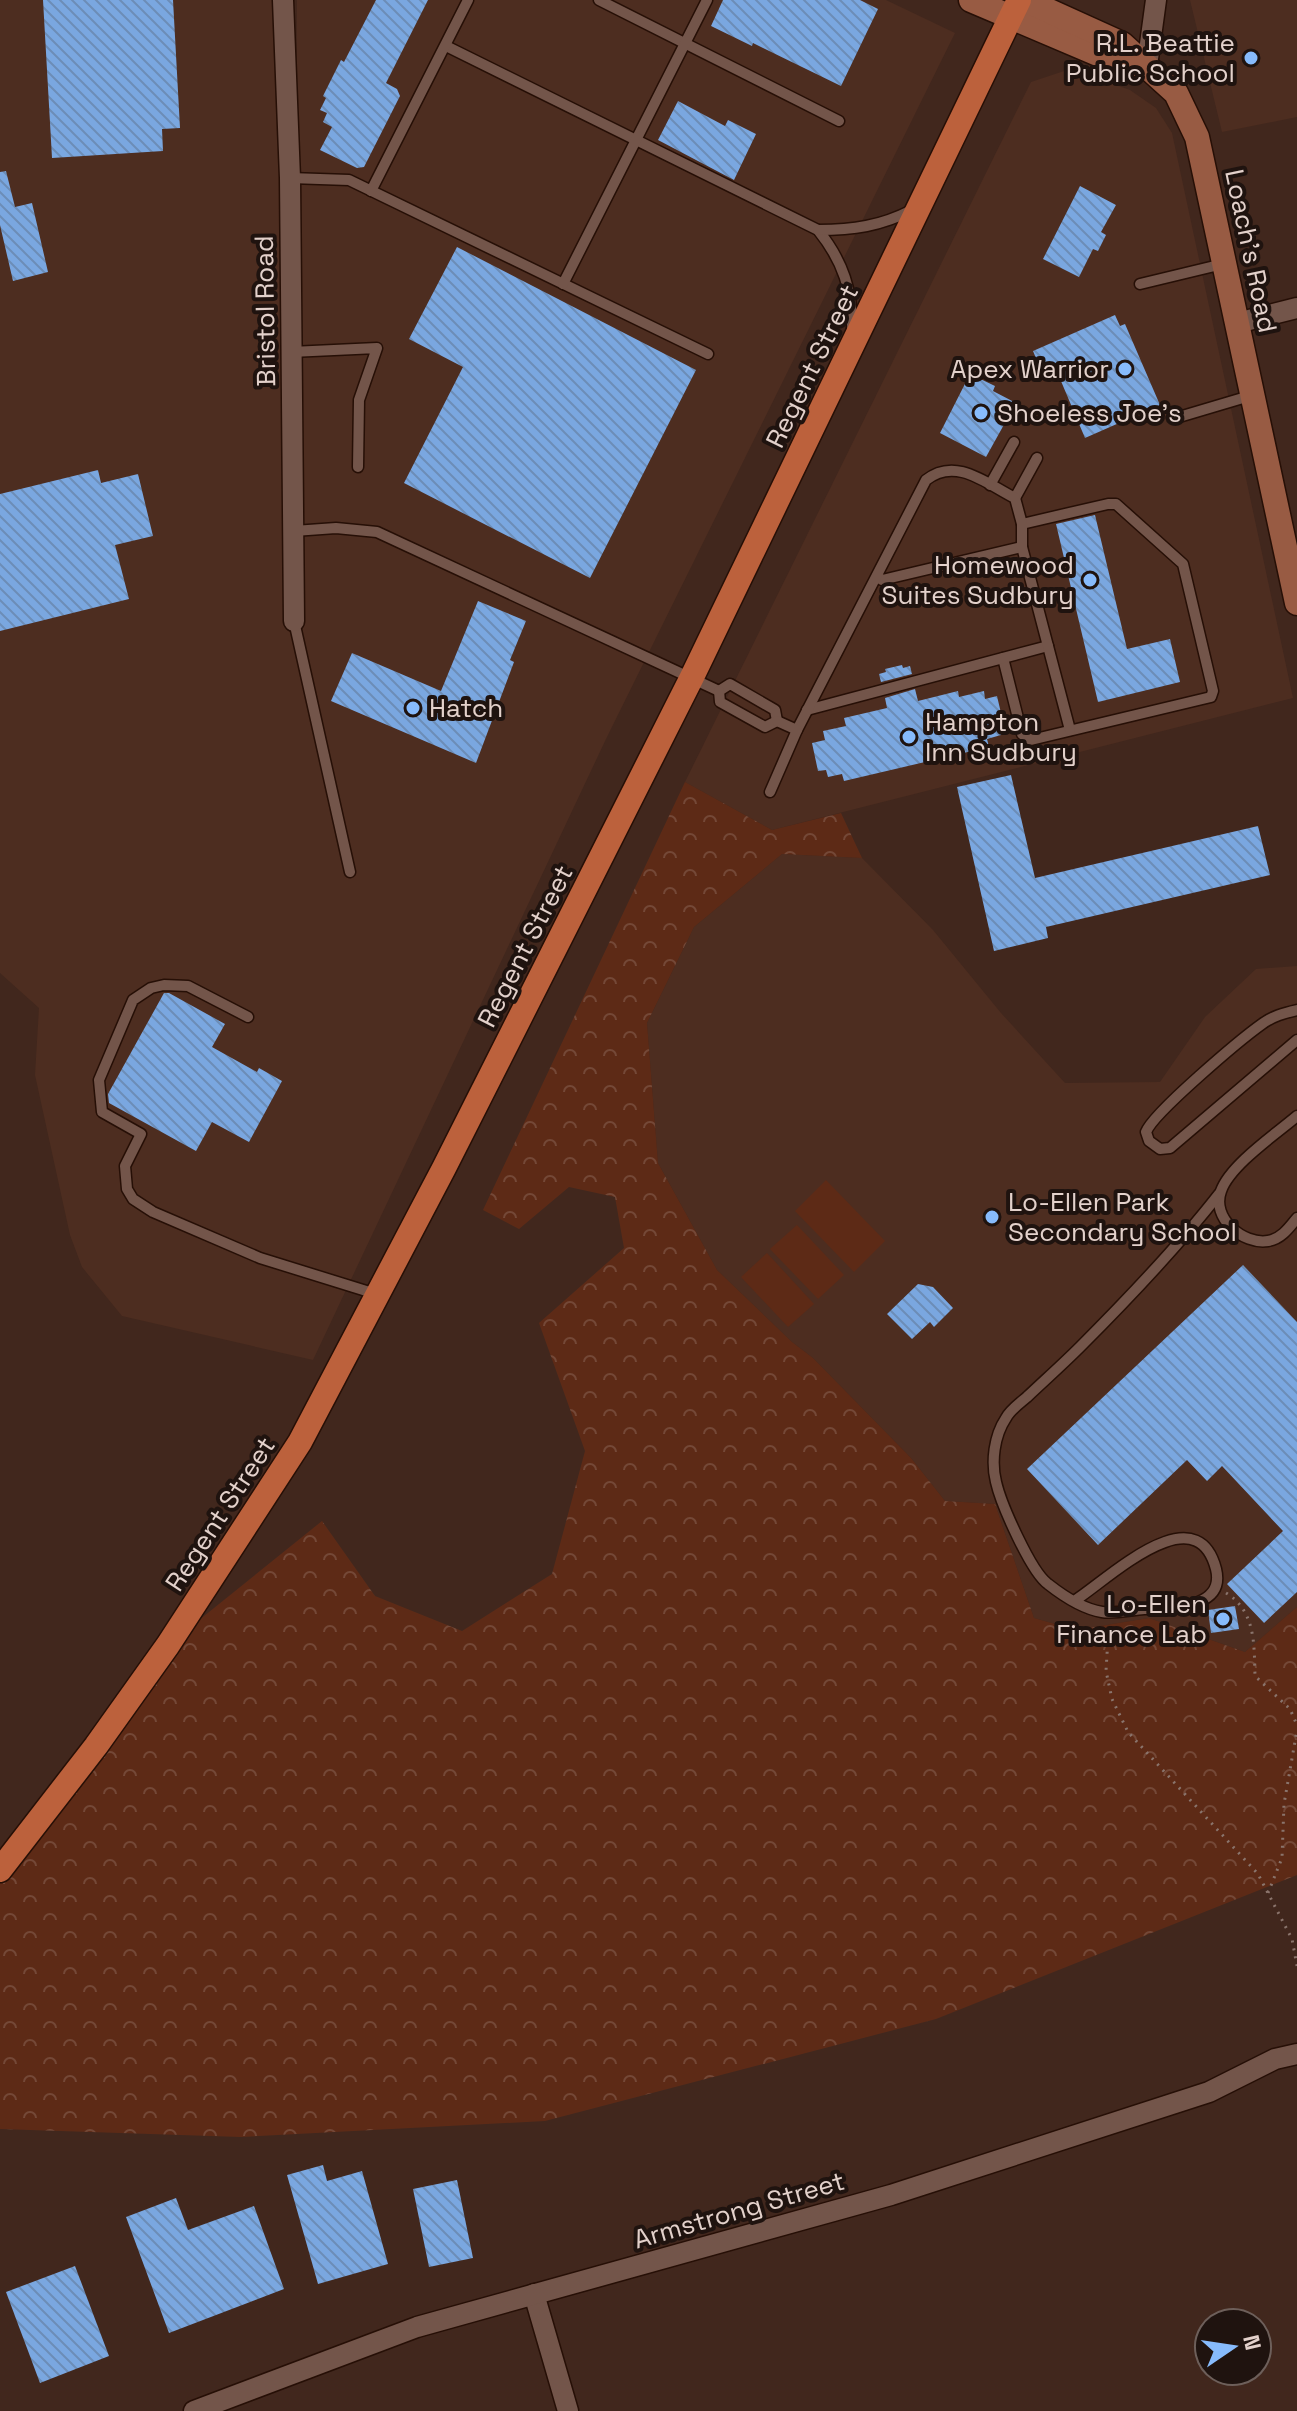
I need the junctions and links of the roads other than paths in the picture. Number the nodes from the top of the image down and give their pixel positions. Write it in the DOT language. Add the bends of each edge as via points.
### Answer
graph roads {
  1 [pos="283,0"];
  2 [pos="468,0"];
  3 [pos="599,0"];
  4 [pos="707,0"];
  5 [pos="971,0"];
  6 [pos="1156,0"];
  7 [pos="1018,6"];
  8 [pos="685,43"];
  9 [pos="446,46"];
  10 [pos="1147,66"];
  11 [pos="839,121"];
  12 [pos="636,140"];
  13 [pos="290,178"];
  14 [pos="371,191"];
  15 [pos="921,205"];
  16 [pos="818,230"];
  17 [pos="1225,264"];
  18 [pos="563,284"];
  19 [pos="1140,284"];
  20 [pos="1297,308"];
  21 [pos="1237,323"];
  22 [pos="851,349"];
  23 [pos="291,352"];
  24 [pos="708,354"];
  25 [pos="1253,395"];
  26 [pos="1179,417"];
  27 [pos="1014,442"];
  28 [pos="1037,458"];
  29 [pos="358,467"];
  30 [pos="990,485"];
  31 [pos="1015,498"];
  32 [pos="1022,524"];
  33 [pos="294,531"];
  34 [pos="1022,547"];
  35 [pos="877,576"];
  36 [pos="1297,603"];
  37 [pos="294,621"];
  38 [pos="1048,646"];
  39 [pos="1003,658"];
  40 [pos="692,677"];
  41 [pos="719,691"];
  42 [pos="807,710"];
  43 [pos="777,721"];
  44 [pos="797,730"];
  45 [pos="1070,730"];
  46 [pos="770,792"];
  47 [pos="350,872"];
  48 [pos="1297,1010"];
  49 [pos="248,1017"];
  50 [pos="1297,1040"];
  51 [pos="1297,1116"];
  52 [pos="1219,1194"];
  53 [pos="1297,1218"];
  54 [pos="378,1295"];
  55 [pos="1074,1601"];
  56 [pos="0,1870"];
  57 [pos="1297,2054"];
  58 [pos="534,2294"];
  59 [pos="194,2411"];
  60 [pos="568,2411"];
  1 -- 13 [label="street, Bristol Road"];
  2 -- 9 [label="lane"];
  3 -- 8 [label="lane"];
  4 -- 8 [label="lane"];
  5 -- 7 [label="street"];
  6 -- 10 [label="street"];
  7 -- 10 [label="street" via="1112,60"];
  7 -- 15 [label="main road, Regent Street"];
  8 -- 11 [label="lane"];
  8 -- 12 [label="lane"];
  9 -- 12 [label="lane"];
  9 -- 14 [label="lane"];
  10 -- 17 [label="street, Loach's Road" via="1176,93 1197,137"];
  12 -- 16 [label="lane"];
  12 -- 18 [label="lane"];
  13 -- 14 [label="lane" via="349,180"];
  13 -- 23 [label="street, Bristol Road"];
  14 -- 18 [label="lane"];
  15 -- 16 [label="lane" via="876,226"];
  15 -- 22 [label="main road, Regent Street"];
  16 -- 22 [label="lane" via="847,277 853,308"];
  17 -- 19 [label="lane"];
  17 -- 21 [label="street, Loach's Road"];
  18 -- 24 [label="lane"];
  20 -- 21 [label="street"];
  21 -- 25 [label="street, Loach's Road"];
  22 -- 40 [label="main road, Regent Street"];
  23 -- 29 [label="lane" via="377,348 359,400"];
  23 -- 33 [label="street, Bristol Road"];
  25 -- 26 [label="lane"];
  25 -- 36 [label="street, Loach's Road"];
  27 -- 30 [label="lane"];
  28 -- 31 [label="lane"];
  30 -- 31 [label="lane"];
  30 -- 35 [label="lane" via="960,470 946,469 926,480"];
  31 -- 32 [label="lane"];
  32 -- 34 [label="lane"];
  32 -- 45 [label="lane" via="1116,504 1183,564 1213,691 1211,697"];
  33 -- 37 [label="street, Bristol Road"];
  33 -- 40 [label="lane" via="377,532"];
  34 -- 35 [label="lane" via="882,580"];
  34 -- 38 [label="lane"];
  35 -- 42 [label="lane"];
  37 -- 47 [label="lane"];
  38 -- 39 [label="lane"];
  38 -- 45 [label="lane"];
  39 -- 42 [label="lane"];
  39 -- 45 [label="lane" via="1022,734 1031,740"];
  40 -- 41 [label="lane"];
  40 -- 54 [label="main road, Regent Street"];
  41 -- 43 [label="lane" via="720,702 765,727"];
  41 -- 43 [label="lane" via="730,684 775,710"];
  42 -- 44 [label="lane"];
  43 -- 44 [label="lane"];
  44 -- 46 [label="lane"];
  48 -- 50 [label="lane" via="1263,1023 1192,1083 1154,1118 1146,1132 1149,1141 1160,1149 1170,1148"];
  49 -- 54 [label="lane" via="188,986 151,988 133,1000 99,1080 102,1112 141,1134 125,1166 127,1189 153,1212 260,1258"];
  51 -- 52 [label="lane" via="1239,1166"];
  52 -- 53 [label="lane" via="1221,1211 1233,1231 1252,1241 1271,1241"];
  52 -- 55 [label="lane" via="1177,1248 1006,1417 994,1447 996,1482 1023,1549 1044,1582"];
  54 -- 56 [label="main road, Regent Street" via="300,1442 185,1620"];
  55 -- 55 [label="lane" via="1137,1554 1172,1540 1194,1541 1213,1558 1216,1587 1200,1602 1102,1612"];
  57 -- 58 [label="street, Armstrong Street" via="1275,2059 1209,2092 891,2195"];
  58 -- 59 [label="street, Armstrong Street" via="417,2327"];
  58 -- 60 [label="street"];
}
